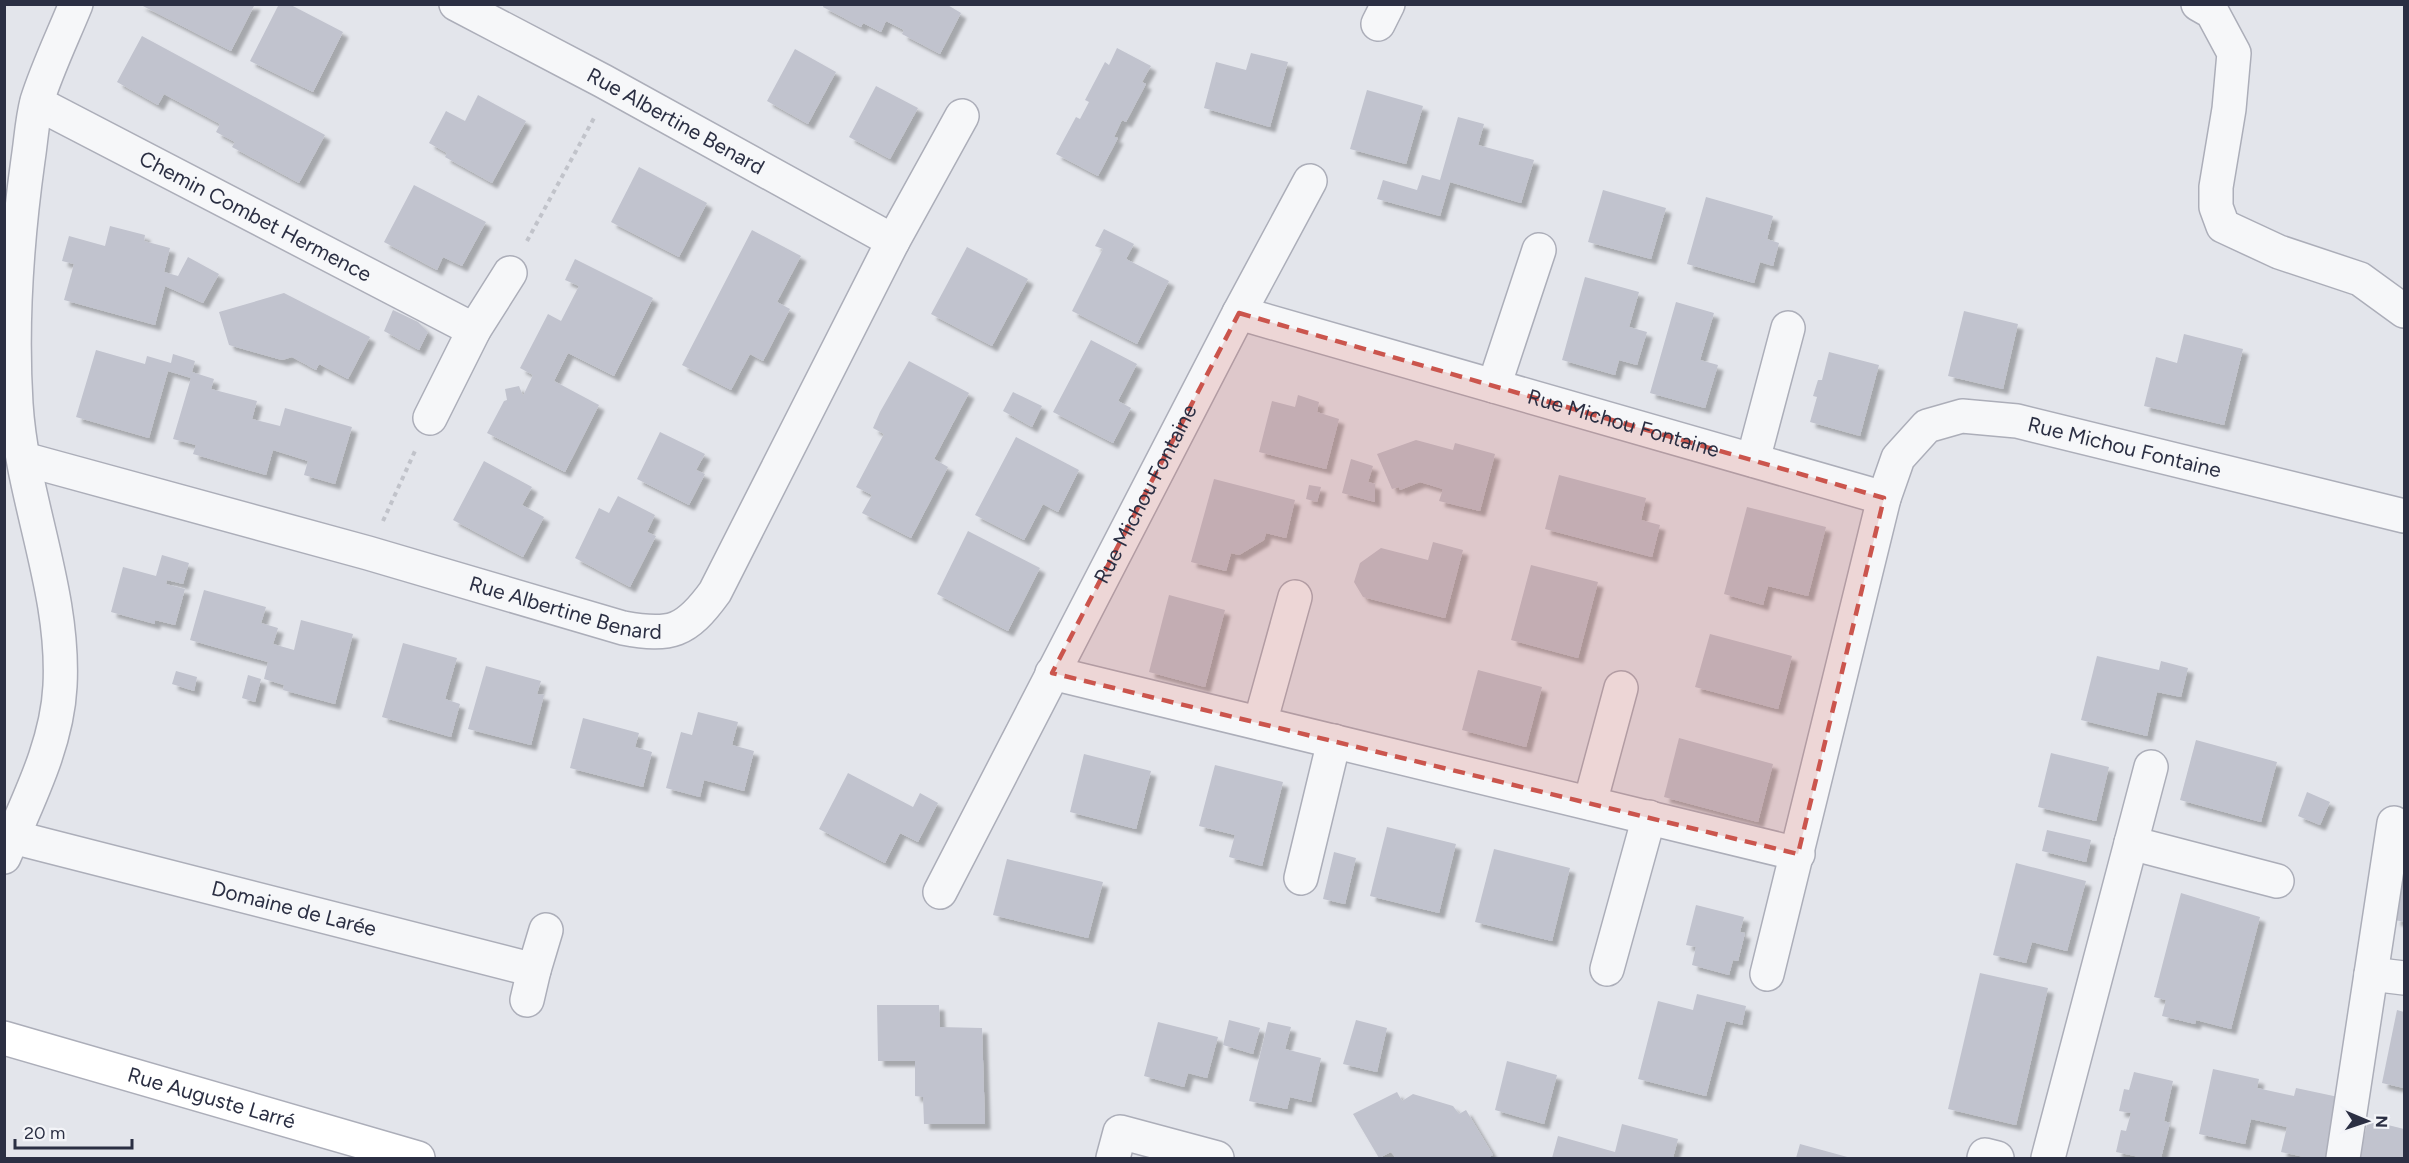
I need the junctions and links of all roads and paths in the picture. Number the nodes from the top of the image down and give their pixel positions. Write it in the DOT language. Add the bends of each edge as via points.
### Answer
graph roads {
  1 [pos="76,4"];
  2 [pos="456,4"];
  3 [pos="2198,4"];
  4 [pos="612,87"];
  5 [pos="37,103"];
  6 [pos="962,116"];
  7 [pos="1310,181"];
  8 [pos="893,242"];
  9 [pos="1539,250"];
  10 [pos="510,273"];
  11 [pos="2404,311"];
  12 [pos="1239,313"];
  13 [pos="1788,328"];
  14 [pos="474,330"];
  15 [pos="1494,386"];
  16 [pos="430,418"];
  17 [pos="24,459"];
  18 [pos="1753,460"];
  19 [pos="1884,498"];
  20 [pos="2404,516"];
  21 [pos="368,553"];
  22 [pos="1295,597"];
  23 [pos="1052,673"];
  24 [pos="1621,688"];
  25 [pos="1260,723"];
  26 [pos="1334,741"];
  27 [pos="2151,767"];
  28 [pos="1590,803"];
  29 [pos="1649,817"];
  30 [pos="2394,823"];
  31 [pos="2131,843"];
  32 [pos="9,847"];
  33 [pos="1798,854"];
  34 [pos="1301,878"];
  35 [pos="2277,881"];
  36 [pos="940,891"];
  37 [pos="546,930"];
  38 [pos="1608,969"];
  39 [pos="1767,974"];
  40 [pos="2371,974"];
  41 [pos="2404,978"];
  42 [pos="4,1038"];
  43 [pos="418,1158"];
  44 [pos="1113,1158"];
  45 [pos="1217,1158"];
  46 [pos="1984,1158"];
  47 [pos="1997,1158"];
  48 [pos="2048,1158"];
  49 [pos="2343,1158"];
  1 -- 5 [label="street"];
  2 -- 4 [label="street, Rue Albertine Benard"];
  3 -- 11 [label="street" via="2212,12 2234,53 2216,187 2216,207 2223,226 2279,252 2360,279"];
  4 -- 8 [label="street, Rue Albertine Benard"];
  4 -- 10 [label="path"];
  5 -- 14 [label="street, Chemin Combet Hermence"];
  5 -- 17 [label="street" via="21,213 15,351 16,406"];
  6 -- 8 [label="street, Rue Albertine Benard"];
  7 -- 12 [label="street, Rue Michou Fontaine"];
  8 -- 21 [label="street, Rue Albertine Benard" via="715,592 698,616 675,630 649,633 623,628"];
  9 -- 15 [label="street"];
  10 -- 14 [label="street"];
  12 -- 15 [label="street, Rue Michou Fontaine"];
  12 -- 23 [label="street, Rue Michou Fontaine"];
  13 -- 18 [label="street"];
  14 -- 16 [label="street"];
  15 -- 18 [label="street, Rue Michou Fontaine"];
  16 -- 21 [label="path"];
  17 -- 21 [label="street, Rue Albertine Benard"];
  17 -- 32 [label="street" via="56,611 61,649 60,688 43,764"];
  18 -- 19 [label="street, Rue Michou Fontaine"];
  19 -- 20 [label="street, Rue Michou Fontaine" via="1898,458 1926,426 1962,416 2017,421"];
  19 -- 33 [label="street, Rue Michou Fontaine"];
  22 -- 25 [label="street"];
  23 -- 25 [label="street"];
  23 -- 36 [label="street, Rue Michou Fontaine"];
  24 -- 28 [label="street"];
  25 -- 26 [label="street"];
  26 -- 28 [label="street"];
  26 -- 34 [label="street"];
  27 -- 31 [label="street"];
  28 -- 29 [label="street"];
  29 -- 33 [label="street"];
  29 -- 38 [label="street"];
  30 -- 40 [label="street"];
  31 -- 35 [label="street"];
  31 -- 48 [label="street"];
  32 -- 37 [label="street, Domaine de Larée" via="531,985"];
  33 -- 39 [label="street, Rue Michou Fontaine"];
  40 -- 41 [label="street"];
  40 -- 49 [label="street"];
  42 -- 43 [label="street, Rue Auguste Larré"];
  44 -- 45 [label="street" via="1120,1132"];
  46 -- 47 [label="street"];
}
